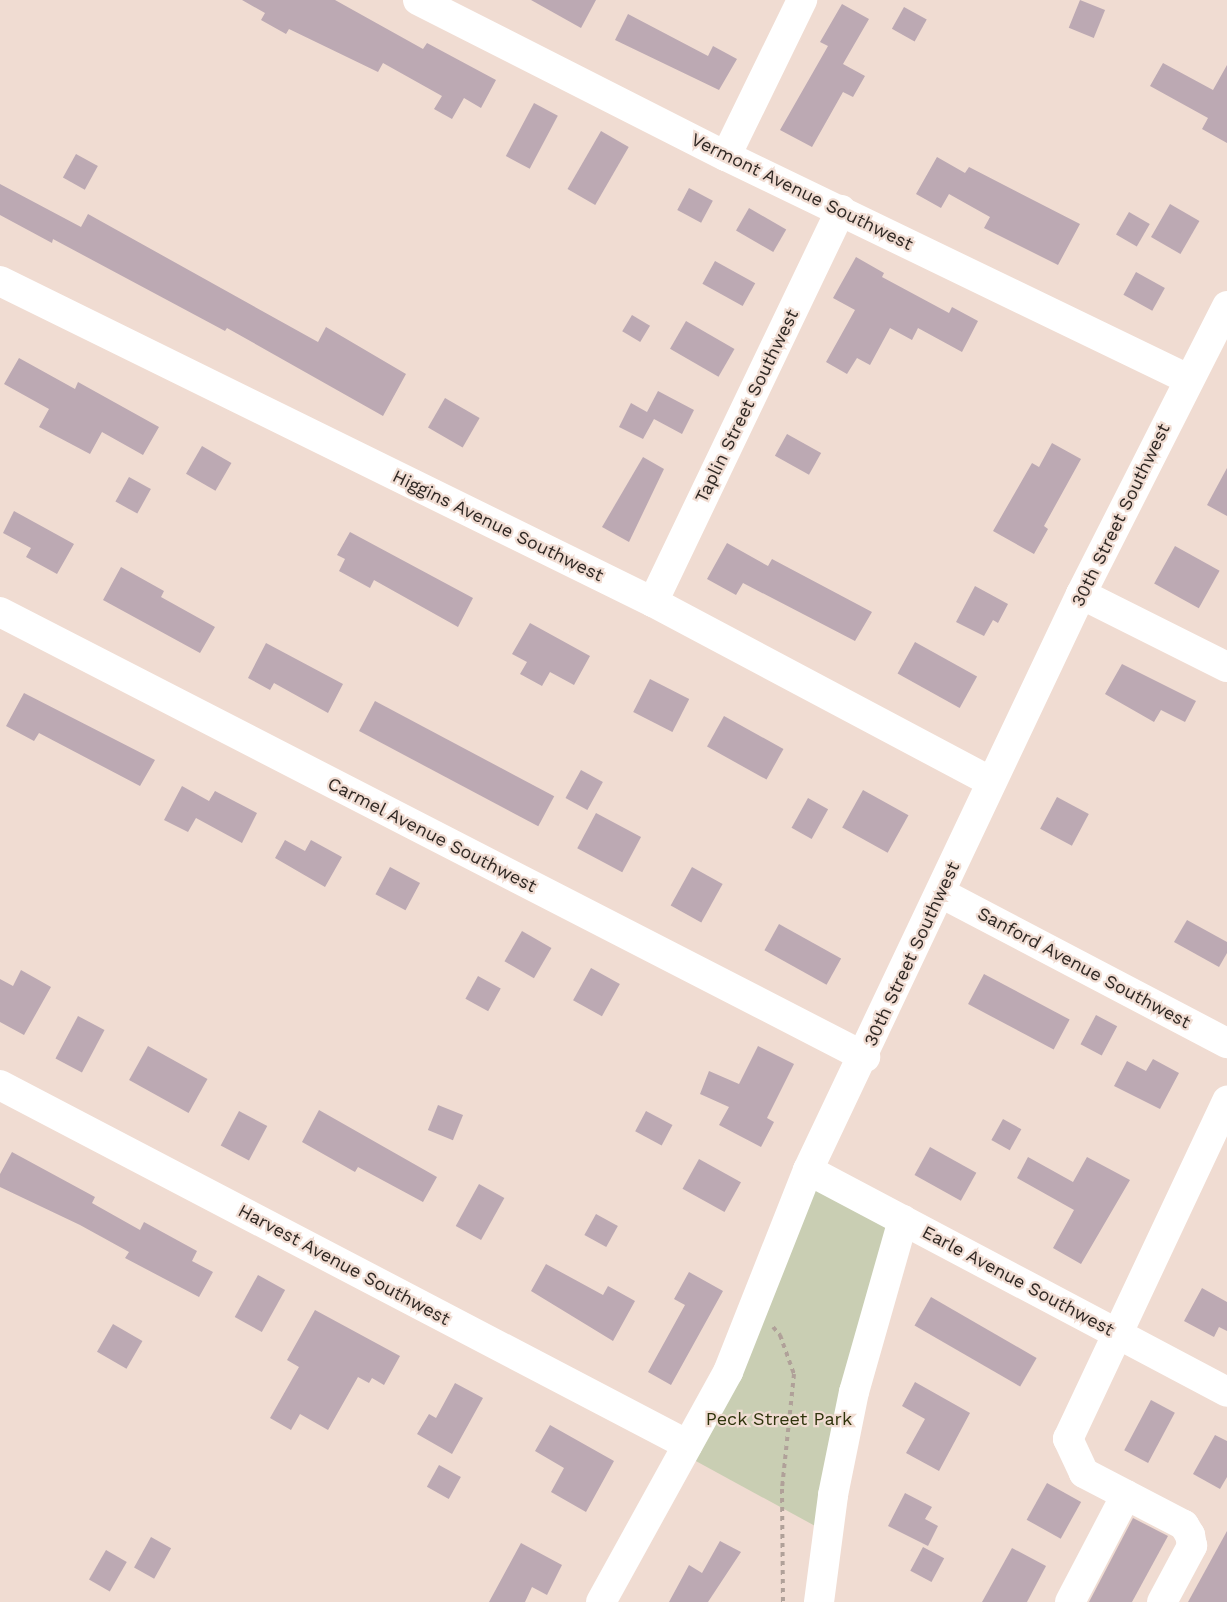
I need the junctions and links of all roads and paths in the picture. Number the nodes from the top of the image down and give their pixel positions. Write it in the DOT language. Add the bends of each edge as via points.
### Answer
graph roads {
  1 [pos="418,0"];
  2 [pos="802,0"];
  3 [pos="726,156"];
  4 [pos="841,210"];
  5 [pos="0,281"];
  6 [pos="1227,306"];
  7 [pos="1188,380"];
  8 [pos="1081,594"];
  9 [pos="653,602"];
  10 [pos="0,612"];
  11 [pos="1227,667"];
  12 [pos="991,782"];
  13 [pos="941,893"];
  14 [pos="1227,1043"];
  15 [pos="864,1057"];
  16 [pos="0,1085"];
  17 [pos="1227,1101"];
  18 [pos="808,1170"];
  19 [pos="903,1221"];
  20 [pos="756,1309"];
  21 [pos="1117,1332"];
  22 [pos="1227,1392"];
  23 [pos="688,1445"];
  24 [pos="1126,1495"];
  25 [pos="601,1602"];
  26 [pos="783,1602"];
  27 [pos="819,1602"];
  28 [pos="1070,1602"];
  29 [pos="1162,1602"];
  1 -- 3 [label="street, Vermont Avenue Southwest"];
  2 -- 3 [label="street"];
  3 -- 4 [label="street, Vermont Avenue Southwest"];
  4 -- 7 [label="street, Vermont Avenue Southwest"];
  4 -- 9 [label="street, Taplin Street Southwest"];
  5 -- 9 [label="street, Higgins Avenue Southwest"];
  6 -- 7 [label="street, 30th Street Southwest"];
  7 -- 8 [label="street, 30th Street Southwest"];
  8 -- 11 [label="street"];
  8 -- 12 [label="street, 30th Street Southwest"];
  9 -- 12 [label="street, Higgins Avenue Southwest"];
  10 -- 15 [label="street, Carmel Avenue Southwest"];
  12 -- 13 [label="street, 30th Street Southwest"];
  13 -- 14 [label="street, Sanford Avenue Southwest"];
  13 -- 15 [label="street, 30th Street Southwest"];
  15 -- 18 [label="street, 30th Street Southwest"];
  16 -- 23 [label="street, Harvest Avenue Southwest"];
  17 -- 21 [label="street"];
  18 -- 19 [label="street, Earle Avenue Southwest"];
  18 -- 20 [label="street, 30th Street Southwest"];
  19 -- 21 [label="street, Earle Avenue Southwest"];
  19 -- 27 [label="street" via="854,1392 833,1495"];
  20 -- 23 [label="street, 30th Street Southwest"];
  20 -- 26 [label="path" via="780,1335 794,1374 782,1489"];
  21 -- 22 [label="street, Earle Avenue Southwest"];
  21 -- 24 [label="street" via="1068,1439 1084,1473"];
  23 -- 25 [label="street, 30th Street Southwest"];
  24 -- 28 [label="street"];
  24 -- 29 [label="street" via="1184,1525 1190,1535 1192,1546"];
}
